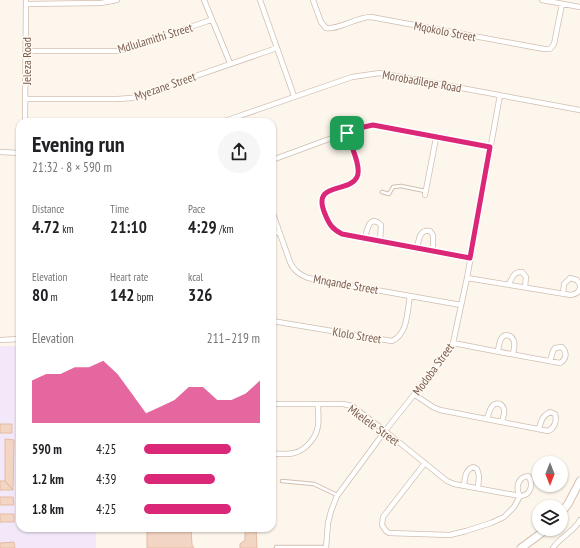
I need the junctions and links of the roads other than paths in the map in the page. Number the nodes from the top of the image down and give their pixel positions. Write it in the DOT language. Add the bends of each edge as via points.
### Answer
graph roads {
  1 [pos="117,0"];
  2 [pos="204,0"];
  3 [pos="261,0"];
  4 [pos="313,0"];
  5 [pos="542,0"];
  6 [pos="26,2"];
  7 [pos="562,4"];
  8 [pos="580,7"];
  9 [pos="211,20"];
  10 [pos="277,48"];
  11 [pos="27,51"];
  12 [pos="230,63"];
  13 [pos="500,95"];
  14 [pos="294,96"];
  15 [pos="26,99"];
  16 [pos="580,110"];
  17 [pos="239,116"];
  18 [pos="25,118"];
  19 [pos="233,118"];
  20 [pos="347,133"];
  21 [pos="436,138"];
  22 [pos="490,147"];
  23 [pos="0,152"];
  24 [pos="16,152"];
  25 [pos="276,159"];
  26 [pos="382,192"];
  27 [pos="426,193"];
  28 [pos="276,223"];
  29 [pos="279,232"];
  30 [pos="276,233"];
  31 [pos="365,238"];
  32 [pos="380,241"];
  33 [pos="417,248"];
  34 [pos="433,251"];
  35 [pos="470,258"];
  36 [pos="467,278"];
  37 [pos="509,284"];
  38 [pos="525,287"];
  39 [pos="580,287"];
  40 [pos="563,294"];
  41 [pos="410,296"];
  42 [pos="461,305"];
  43 [pos="276,322"];
  44 [pos="16,339"];
  45 [pos="0,340"];
  46 [pos="454,343"];
  47 [pos="498,351"];
  48 [pos="513,354"];
  49 [pos="550,361"];
  50 [pos="415,395"];
  51 [pos="276,404"];
  52 [pos="318,404"];
  53 [pos="488,419"];
  54 [pos="502,422"];
  55 [pos="539,429"];
  56 [pos="385,431"];
  57 [pos="276,454"];
  58 [pos="425,464"];
  59 [pos="282,481"];
  60 [pos="580,481"];
  61 [pos="464,486"];
  62 [pos="478,488"];
  63 [pos="338,495"];
  64 [pos="568,504"];
  65 [pos="580,520"];
  66 [pos="538,536"];
  67 [pos="276,547"];
  68 [pos="326,547"];
  69 [pos="522,548"];
  70 [pos="553,548"];
  1 -- 6 [label="street" via="101,3"];
  2 -- 9 [label="street"];
  3 -- 10 [label="street"];
  4 -- 7 [label="street, Mqokolo Street" via="321,22 326,28 371,17 544,49 550,49 554,44"];
  5 -- 7 [label="street"];
  6 -- 11 [label="street, Jeleza Road"];
  7 -- 8 [label="street"];
  9 -- 11 [label="street, Mdlulamithi Street" via="118,51"];
  9 -- 12 [label="street"];
  10 -- 12 [label="street, Myezane Street"];
  10 -- 14 [label="street"];
  11 -- 15 [label="street, Jeleza Road"];
  12 -- 15 [label="street, Myezane Street" via="132,98"];
  13 -- 14 [label="street, Morobadilepe Road" via="380,73 352,77"];
  13 -- 16 [label="street, Morobadilepe Road"];
  13 -- 22 [label="street, Modoba Street"];
  14 -- 17 [label="street, Morobadilepe Road"];
  15 -- 18 [label="street, Jeleza Road"];
  17 -- 19 [label="street, Morobadilepe Road"];
  20 -- 21 [label="street" via="373,125"];
  20 -- 25 [label="street"];
  20 -- 31 [label="street" via="358,167 357,177 352,183 330,190 324,195 322,209 334,230"];
  21 -- 22 [label="street"];
  21 -- 27 [label="street"];
  22 -- 35 [label="street, Modoba Street"];
  23 -- 24 [label="street"];
  26 -- 27 [label="lane" via="389,194 393,187 399,186"];
  28 -- 29 [label="street, Mnqande Street"];
  29 -- 30 [label="street"];
  29 -- 41 [label="street, Mnqande Street" via="293,269 299,274 308,278"];
  31 -- 32 [label="street"];
  31 -- 32 [label="street" via="370,223 378,222 381,225"];
  32 -- 33 [label="street"];
  33 -- 34 [label="street"];
  33 -- 34 [label="street" via="419,236 426,231 433,235"];
  34 -- 35 [label="street"];
  35 -- 36 [label="street, Modoba Street"];
  36 -- 37 [label="street"];
  36 -- 42 [label="street, Modoba Street"];
  37 -- 38 [label="street"];
  37 -- 38 [label="street" via="520,271 526,277"];
  38 -- 40 [label="street"];
  39 -- 40 [label="street" via="575,295"];
  39 -- 40 [label="street" via="577,280 570,278 564,284"];
  41 -- 42 [label="street, Mnqande Street"];
  41 -- 43 [label="street, Klolo Street" via="404,332 392,341"];
  42 -- 46 [label="street, Modoba Street"];
  44 -- 45 [label="street"];
  46 -- 47 [label="street"];
  46 -- 50 [label="street, Modoba Street"];
  47 -- 48 [label="street"];
  47 -- 48 [label="street" via="501,338 508,336 514,341"];
  48 -- 49 [label="street"];
  50 -- 53 [label="street" via="440,410"];
  50 -- 56 [label="street, Modoba Street"];
  51 -- 52 [label="street, Mkelele Street"];
  52 -- 56 [label="street, Mkelele Street" via="352,406"];
  52 -- 57 [label="street" via="318,427 309,444 293,453"];
  53 -- 54 [label="street"];
  53 -- 54 [label="street" via="492,406 498,404 504,408"];
  54 -- 55 [label="street"];
  56 -- 58 [label="street, Mkelele Street"];
  56 -- 63 [label="street, Modoba Street"];
  58 -- 61 [label="street, Mkelele Street" via="447,481"];
  58 -- 62 [label="street, Mkelele Street" via="383,516 382,524 389,533 450,535 466,532 504,517 520,496"];
  59 -- 63 [label="lane" via="314,484"];
  60 -- 64 [label="street"];
  61 -- 62 [label="street, Mkelele Street"];
  61 -- 62 [label="street" via="467,472 473,467 479,472"];
  63 -- 68 [label="street, Modoba Street" via="328,523"];
  65 -- 70 [label="street" via="577,526"];
  66 -- 69 [label="street"];
  67 -- 68 [label="lane"];
}
